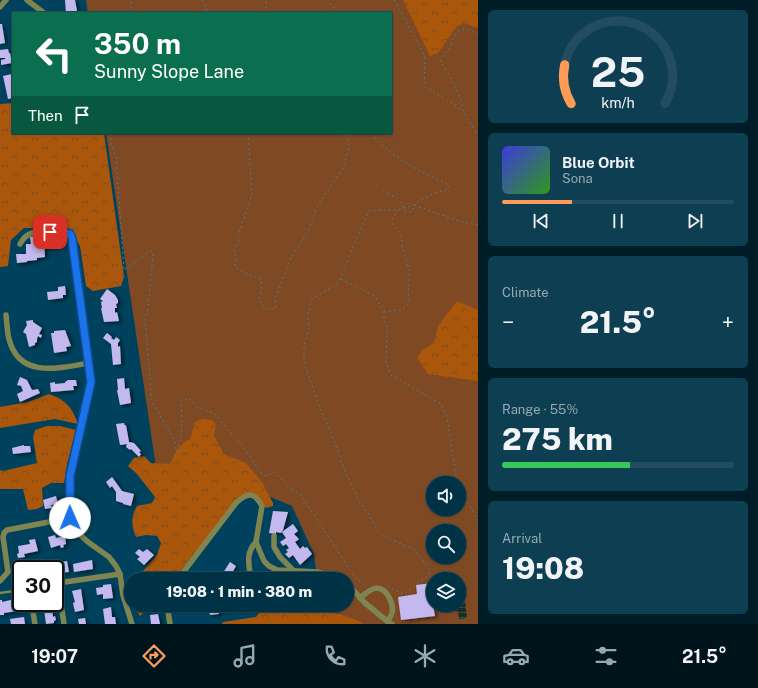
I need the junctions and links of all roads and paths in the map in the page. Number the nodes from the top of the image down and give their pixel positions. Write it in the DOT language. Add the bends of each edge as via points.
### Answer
graph roads {
  1 [pos="6,0"];
  2 [pos="27,0"];
  3 [pos="132,0"];
  4 [pos="202,0"];
  5 [pos="267,0"];
  6 [pos="394,0"];
  7 [pos="330,3"];
  8 [pos="0,7"];
  9 [pos="43,12"];
  10 [pos="128,12"];
  11 [pos="208,12"];
  12 [pos="265,12"];
  13 [pos="338,12"];
  14 [pos="478,35"];
  15 [pos="463,111"];
  16 [pos="111,134"];
  17 [pos="248,134"];
  18 [pos="348,134"];
  19 [pos="373,134"];
  20 [pos="478,135"];
  21 [pos="383,191"];
  22 [pos="413,205"];
  23 [pos="416,206"];
  24 [pos="404,208"];
  25 [pos="398,210"];
  26 [pos="478,224"];
  27 [pos="20,244"];
  28 [pos="341,278"];
  29 [pos="383,312"];
  30 [pos="6,315"];
  31 [pos="89,363"];
  32 [pos="70,518"];
  33 [pos="478,523"];
  34 [pos="274,536"];
  35 [pos="256,542"];
  36 [pos="2,546"];
  37 [pos="294,571"];
  38 [pos="183,572"];
  39 [pos="250,572"];
  40 [pos="318,572"];
  41 [pos="120,574"];
  42 [pos="0,581"];
  43 [pos="373,585"];
  44 [pos="381,586"];
  45 [pos="12,591"];
  46 [pos="354,591"];
  47 [pos="0,593"];
  48 [pos="360,598"];
  49 [pos="33,612"];
  50 [pos="168,612"];
  51 [pos="389,623"];
  52 [pos="35,624"];
  53 [pos="64,624"];
  54 [pos="132,624"];
  55 [pos="170,624"];
  1 -- 8 [label="street"];
  2 -- 9 [label="street"];
  3 -- 10 [label="path"];
  4 -- 11 [label="path"];
  5 -- 12 [label="path"];
  6 -- 15 [label="path" via="425,56 424,86"];
  7 -- 13 [label="path"];
  14 -- 15 [label="path" via="466,28 462,29 440,58 461,100"];
  15 -- 20 [label="path"];
  16 -- 43 [label="path" via="111,145 116,157 124,270 152,251 154,255 146,319 152,402 175,441 175,450 181,436 181,402 186,398 198,408 214,413 262,474 265,476 275,472 289,488 301,495 354,576 363,584"];
  17 -- 18 [label="path" via="252,195 238,235 239,240 234,248 235,267 261,279 259,299 264,308 269,310 276,307 276,299 291,257 308,232 317,207 343,168 349,147"];
  19 -- 22 [label="path" via="412,167 449,185 447,190 434,193"];
  21 -- 24 [label="path" via="398,198"];
  22 -- 23 [label="path"];
  22 -- 24 [label="path"];
  23 -- 24 [label="path" via="411,212 406,212"];
  23 -- 26 [label="path" via="456,220"];
  24 -- 25 [label="path"];
  25 -- 28 [label="path" via="369,212"];
  25 -- 29 [label="path" via="392,218 392,224 401,233 410,272 409,303 399,312"];
  27 -- 31 [label="street" via="34,232 70,234"];
  28 -- 29 [label="path" via="375,296"];
  28 -- 44 [label="path" via="336,285 312,299 308,313 309,329 304,346 304,363 346,474 363,508 378,531 387,538 412,548 430,571 424,579 404,594 388,586"];
  29 -- 33 [label="path" via="388,330 386,361 391,375 441,404 447,416 456,476"];
  30 -- 31 [label="street" via="9,340 18,359 38,368"];
  31 -- 32 [label="street" via="91,382 70,476"];
  32 -- 36 [label="street" via="7,530"];
  32 -- 41 [label="street" via="77,532 109,557"];
  34 -- 37 [label="street" via="274,547"];
  35 -- 37 [label="street" via="264,561 269,566 276,570"];
  35 -- 38 [label="street" via="262,506 254,496 244,496"];
  35 -- 39 [label="street" via="249,552"];
  36 -- 42 [label="street" via="8,572"];
  37 -- 40 [label="street"];
  41 -- 53 [label="street" via="58,583"];
  41 -- 54 [label="street"];
  45 -- 47 [label="lane"];
  46 -- 48 [label="street"];
  48 -- 51 [label="street"];
  48 -- 51 [label="street" via="377,588 384,590 392,608"];
  49 -- 52 [label="street"];
  50 -- 55 [label="street"];
}
